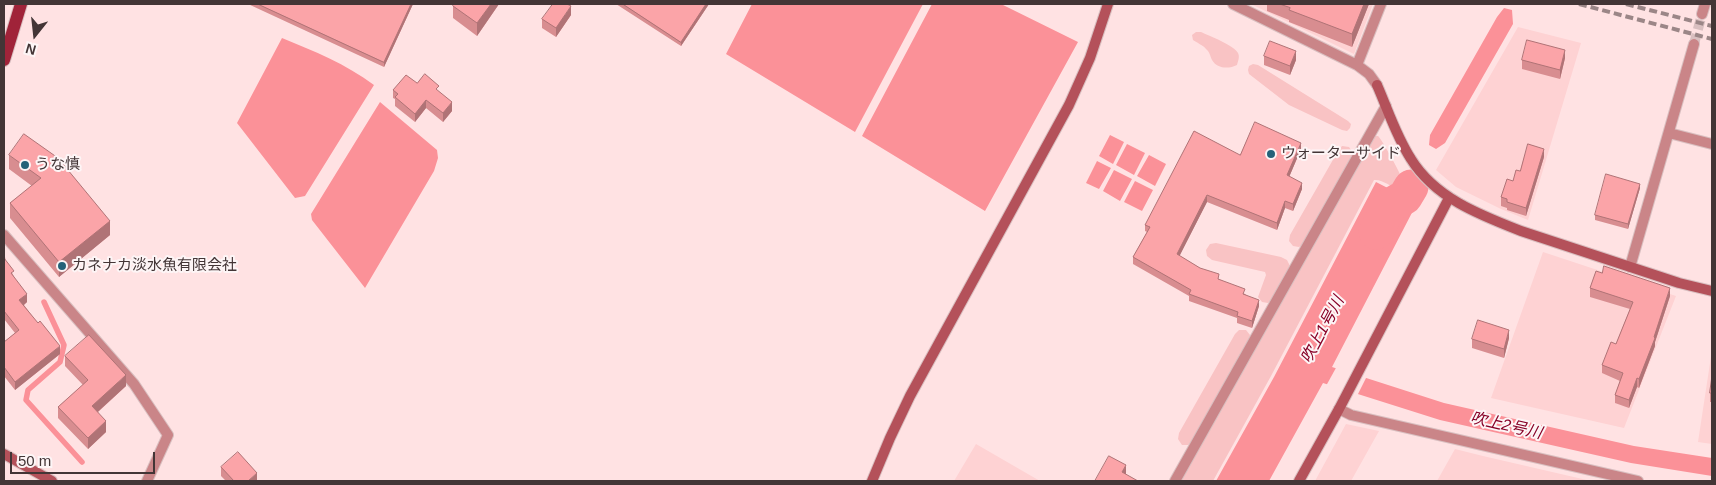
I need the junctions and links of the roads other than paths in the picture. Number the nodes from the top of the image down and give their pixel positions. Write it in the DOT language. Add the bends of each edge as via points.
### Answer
graph roads {
  1 [pos="21,4"];
  2 [pos="1108,4"];
  3 [pos="1233,4"];
  4 [pos="1381,4"];
  5 [pos="1705,4"];
  6 [pos="1702,14"];
  7 [pos="1694,44"];
  8 [pos="4,60"];
  9 [pos="1357,65"];
  10 [pos="1386,106"];
  11 [pos="1669,133"];
  12 [pos="1712,144"];
  13 [pos="1449,198"];
  14 [pos="4,235"];
  15 [pos="1630,267"];
  16 [pos="1712,291"];
  17 [pos="1339,409"];
  18 [pos="4,454"];
  19 [pos="52,481"];
  20 [pos="147,481"];
  21 [pos="872,481"];
  22 [pos="1175,481"];
  23 [pos="1299,481"];
  24 [pos="1638,481"];
  1 -- 8 [label="main road"];
  2 -- 21 [label="street" via="1090,58 1069,105 910,396"];
  3 -- 9 [label="street"];
  4 -- 9 [label="street"];
  5 -- 6 [label="street"];
  7 -- 11 [label="street"];
  9 -- 10 [label="street" via="1377,85"];
  10 -- 13 [label="street" via="1411,160 1433,186"];
  10 -- 22 [label="street"];
  11 -- 12 [label="street"];
  11 -- 15 [label="street"];
  13 -- 15 [label="street" via="1511,227"];
  13 -- 17 [label="street"];
  14 -- 20 [label="street" via="134,384 168,435"];
  15 -- 16 [label="street"];
  17 -- 23 [label="street"];
  17 -- 24 [label="street" via="1350,415"];
  18 -- 19 [label="street"];
}
